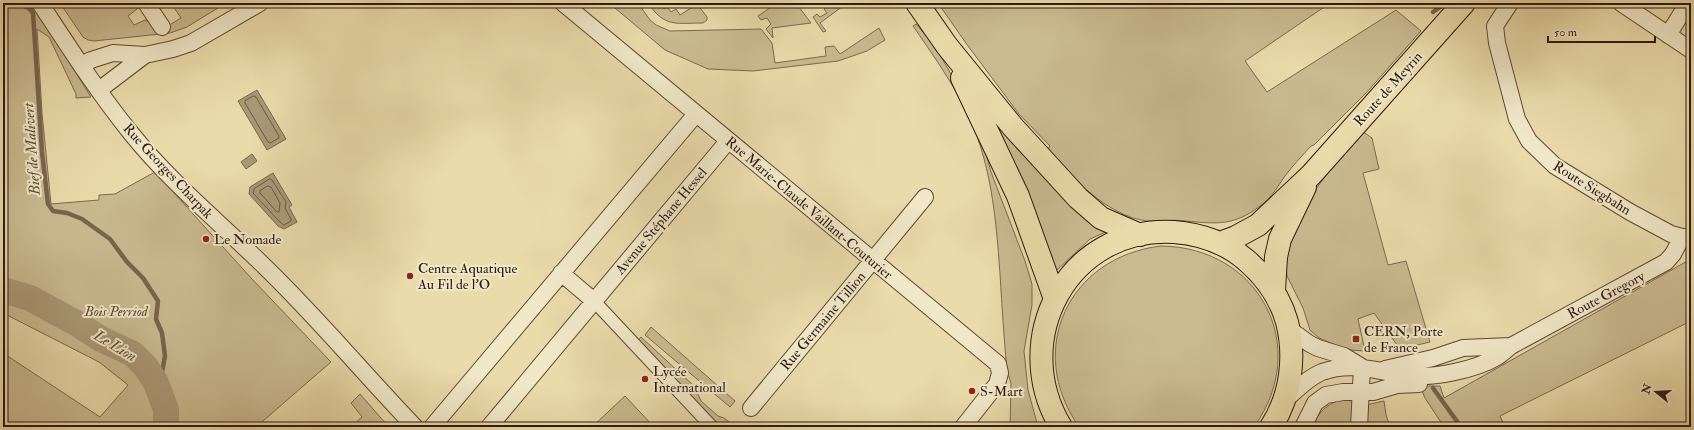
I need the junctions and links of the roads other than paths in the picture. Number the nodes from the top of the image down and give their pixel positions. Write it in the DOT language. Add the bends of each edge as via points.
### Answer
graph roads {
  1 [pos="40,3"];
  2 [pos="146,3"];
  3 [pos="260,3"];
  4 [pos="563,3"];
  5 [pos="917,3"];
  6 [pos="1464,3"];
  7 [pos="1510,3"];
  8 [pos="1621,3"];
  9 [pos="1688,3"];
  10 [pos="162,27"];
  11 [pos="1668,35"];
  12 [pos="947,46"];
  13 [pos="1691,50"];
  14 [pos="145,55"];
  15 [pos="81,65"];
  16 [pos="99,90"];
  17 [pos="696,114"];
  18 [pos="728,141"];
  19 [pos="1311,175"];
  20 [pos="924,197"];
  21 [pos="1140,235"];
  22 [pos="1686,237"];
  23 [pos="1220,244"];
  24 [pos="872,262"];
  25 [pos="561,273"];
  26 [pos="1274,290"];
  27 [pos="1055,299"];
  28 [pos="594,301"];
  29 [pos="1289,329"];
  30 [pos="1511,346"];
  31 [pos="1362,367"];
  32 [pos="1379,370"];
  33 [pos="1361,393"];
  34 [pos="1283,402"];
  35 [pos="751,408"];
  36 [pos="407,424"];
  37 [pos="432,427"];
  38 [pos="489,427"];
  39 [pos="712,427"];
  40 [pos="963,427"];
  41 [pos="1061,427"];
  42 [pos="1271,427"];
  43 [pos="1303,427"];
  44 [pos="1359,427"];
  1 -- 15 [label="street, Rue Georges Charpak"];
  2 -- 10 [label="street"];
  3 -- 14 [label="street" via="191,43"];
  4 -- 17 [label="street, Rue Marie-Claude Vaillant-Couturier"];
  5 -- 12 [label="main road"];
  6 -- 19 [label="main road, Route de Meyrin"];
  7 -- 22 [label="street, Route Siegbahn" via="1495,26 1497,43 1517,119 1529,141 1546,159 1572,178 1658,229"];
  8 -- 11 [label="street"];
  9 -- 11 [label="street"];
  11 -- 13 [label="street"];
  12 -- 21 [label="main road" via="1013,127 1078,198 1101,218"];
  12 -- 27 [label="main road" via="1018,196"];
  14 -- 15 [label="street" via="113,54"];
  14 -- 16 [label="street"];
  15 -- 16 [label="street, Rue Georges Charpak"];
  16 -- 36 [label="street, Rue Georges Charpak" via="130,133 193,200 265,266"];
  17 -- 18 [label="street, Rue Marie-Claude Vaillant-Couturier"];
  17 -- 25 [label="street"];
  18 -- 24 [label="street, Rue Marie-Claude Vaillant-Couturier"];
  18 -- 28 [label="street, Avenue Stéphane Hessel"];
  19 -- 23 [label="main road, Route de Meyrin" via="1258,224"];
  19 -- 26 [label="main road, Route de Meyrin" via="1280,239"];
  20 -- 24 [label="street, Rue Germaine Tillion"];
  21 -- 23 [label="main road" via="1155,232 1193,234"];
  21 -- 27 [label="main road" via="1114,243 1091,256 1071,275"];
  22 -- 30 [label="street, Route Gregory" via="1666,262"];
  23 -- 26 [label="main road" via="1248,262"];
  24 -- 35 [label="street, Rue Germaine Tillion"];
  24 -- 40 [label="street, Rue Marie-Claude Vaillant-Couturier" via="998,364 1000,373 997,384"];
  25 -- 28 [label="street"];
  25 -- 37 [label="street"];
  26 -- 29 [label="main road"];
  27 -- 41 [label="main road" via="1044,328 1041,353 1046,393"];
  28 -- 38 [label="street, Avenue Stéphane Hessel"];
  28 -- 39 [label="street"];
  29 -- 31 [label="street, Route Gregory" via="1314,346 1344,356"];
  29 -- 34 [label="main road" via="1291,370"];
  30 -- 32 [label="street, Route Gregory" via="1463,348 1433,358"];
  30 -- 32 [label="street, Route Gregory" via="1497,357 1461,371 1409,376"];
  30 -- 33 [label="street, Route Gregory" via="1499,360 1463,379 1397,385"];
  31 -- 32 [label="street, Route Gregory"];
  31 -- 33 [label="street"];
  31 -- 34 [label="street, Route Gregory" via="1337,369 1317,375"];
  33 -- 43 [label="street, Route Gregory" via="1338,392 1320,398"];
  33 -- 44 [label="street"];
  34 -- 42 [label="main road"];
}
